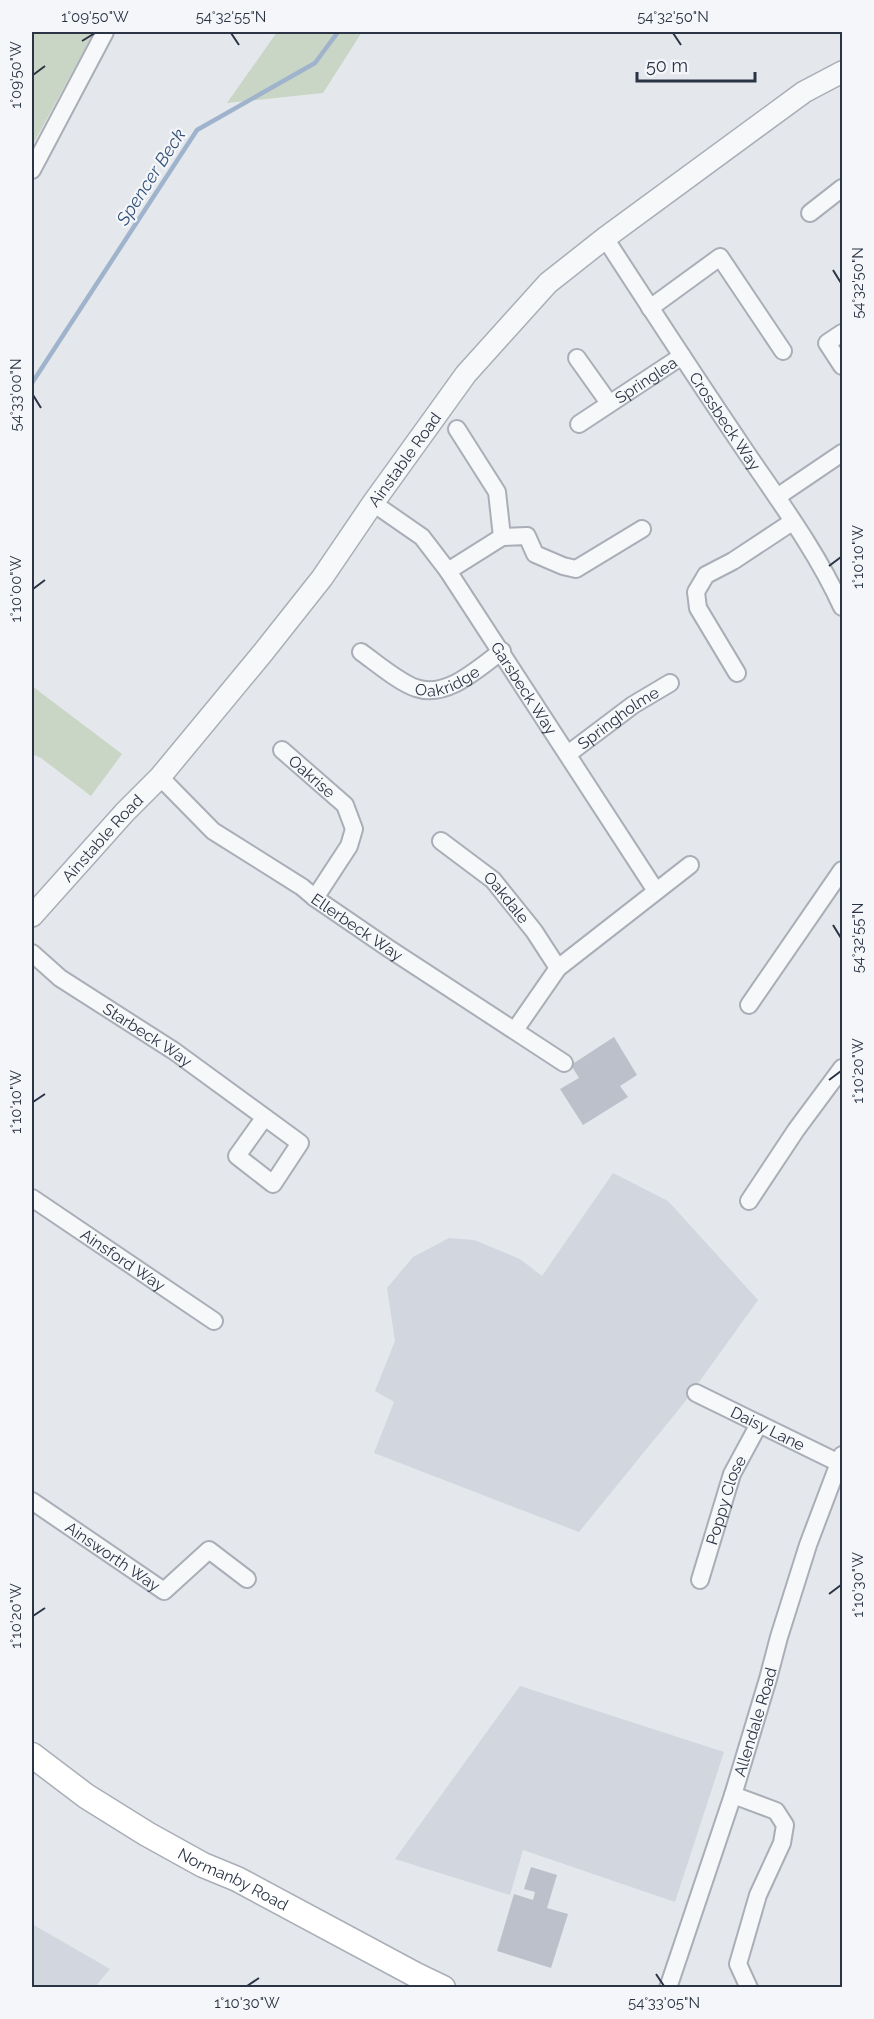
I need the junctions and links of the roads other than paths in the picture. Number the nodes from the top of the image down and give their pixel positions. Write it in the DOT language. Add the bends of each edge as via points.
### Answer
graph roads {
  1 [pos="105,32"];
  2 [pos="843,72"];
  3 [pos="32,170"];
  4 [pos="843,188"];
  5 [pos="810,213"];
  6 [pos="605,237"];
  7 [pos="650,308"];
  8 [pos="843,333"];
  9 [pos="783,351"];
  10 [pos="682,356"];
  11 [pos="577,358"];
  12 [pos="843,366"];
  13 [pos="609,403"];
  14 [pos="579,424"];
  15 [pos="457,429"];
  16 [pos="843,453"];
  17 [pos="777,497"];
  18 [pos="373,503"];
  19 [pos="792,522"];
  20 [pos="642,529"];
  21 [pos="502,537"];
  22 [pos="448,570"];
  23 [pos="843,607"];
  24 [pos="502,651"];
  25 [pos="361,652"];
  26 [pos="737,673"];
  27 [pos="670,683"];
  28 [pos="282,750"];
  29 [pos="568,754"];
  30 [pos="160,777"];
  31 [pos="441,841"];
  32 [pos="690,865"];
  33 [pos="843,870"];
  34 [pos="656,891"];
  35 [pos="315,898"];
  36 [pos="32,916"];
  37 [pos="32,953"];
  38 [pos="558,968"];
  39 [pos="749,1005"];
  40 [pos="515,1030"];
  41 [pos="564,1063"];
  42 [pos="843,1068"];
  43 [pos="264,1118"];
  44 [pos="32,1198"];
  45 [pos="749,1201"];
  46 [pos="214,1321"];
  47 [pos="696,1393"];
  48 [pos="759,1424"];
  49 [pos="841,1459"];
  50 [pos="32,1501"];
  51 [pos="247,1579"];
  52 [pos="700,1580"];
  53 [pos="32,1755"];
  54 [pos="733,1795"];
  55 [pos="443,1988"];
  56 [pos="668,1988"];
  57 [pos="749,1988"];
  1 -- 3 [label="street"];
  2 -- 6 [label="street, Ainstable Road" via="804,92"];
  4 -- 5 [label="street"];
  6 -- 7 [label="street, Crossbeck Way"];
  6 -- 18 [label="street, Ainstable Road" via="548,283 466,374"];
  7 -- 9 [label="street" via="720,256"];
  7 -- 10 [label="street, Crossbeck Way"];
  8 -- 12 [label="street" via="827,343"];
  10 -- 13 [label="street, Springlea"];
  10 -- 17 [label="street, Crossbeck Way"];
  11 -- 13 [label="street, Springlea"];
  13 -- 14 [label="street, Springlea"];
  15 -- 21 [label="street" via="497,492"];
  16 -- 17 [label="street"];
  17 -- 19 [label="street, Crossbeck Way"];
  18 -- 22 [label="street, Garsbeck Way" via="422,537"];
  18 -- 30 [label="street, Ainstable Road" via="322,578"];
  19 -- 23 [label="street, Crossbeck Way"];
  19 -- 26 [label="street" via="706,574 696,592 698,608"];
  20 -- 21 [label="street" via="576,569 535,555 527,536"];
  21 -- 22 [label="street"];
  22 -- 24 [label="street, Garsbeck Way"];
  24 -- 25 [label="street, Oakridge" via="450,686 430,691 414,688"];
  24 -- 29 [label="street, Garsbeck Way"];
  27 -- 29 [label="street, Springholme" via="633,705"];
  28 -- 35 [label="street, Oakrise" via="345,805 354,829 350,846"];
  29 -- 34 [label="street, Garsbeck Way"];
  30 -- 35 [label="street, Ellerbeck Way" via="213,831"];
  30 -- 36 [label="street, Ainstable Road"];
  31 -- 38 [label="street, Oakdale" via="493,880"];
  32 -- 34 [label="street"];
  33 -- 39 [label="street"];
  34 -- 38 [label="street"];
  35 -- 40 [label="street, Ellerbeck Way"];
  37 -- 43 [label="street, Starbeck Way" via="60,978 174,1052"];
  38 -- 40 [label="street"];
  40 -- 41 [label="street, Ellerbeck Way"];
  42 -- 45 [label="street"];
  44 -- 46 [label="street, Ainsford Way"];
  47 -- 48 [label="street, Daisy Lane"];
  48 -- 49 [label="street, Daisy Lane"];
  48 -- 52 [label="street, Poppy Close" via="732,1474"];
  49 -- 54 [label="street, Allendale Road" via="778,1637"];
  50 -- 51 [label="street, Ainsworth Way" via="164,1591 209,1550"];
  53 -- 55 [label="main road, Normanby Road" via="86,1796 147,1834"];
  54 -- 56 [label="street, Allendale Road"];
  54 -- 57 [label="street" via="776,1811 785,1825 782,1843 758,1895 738,1964"];
}
